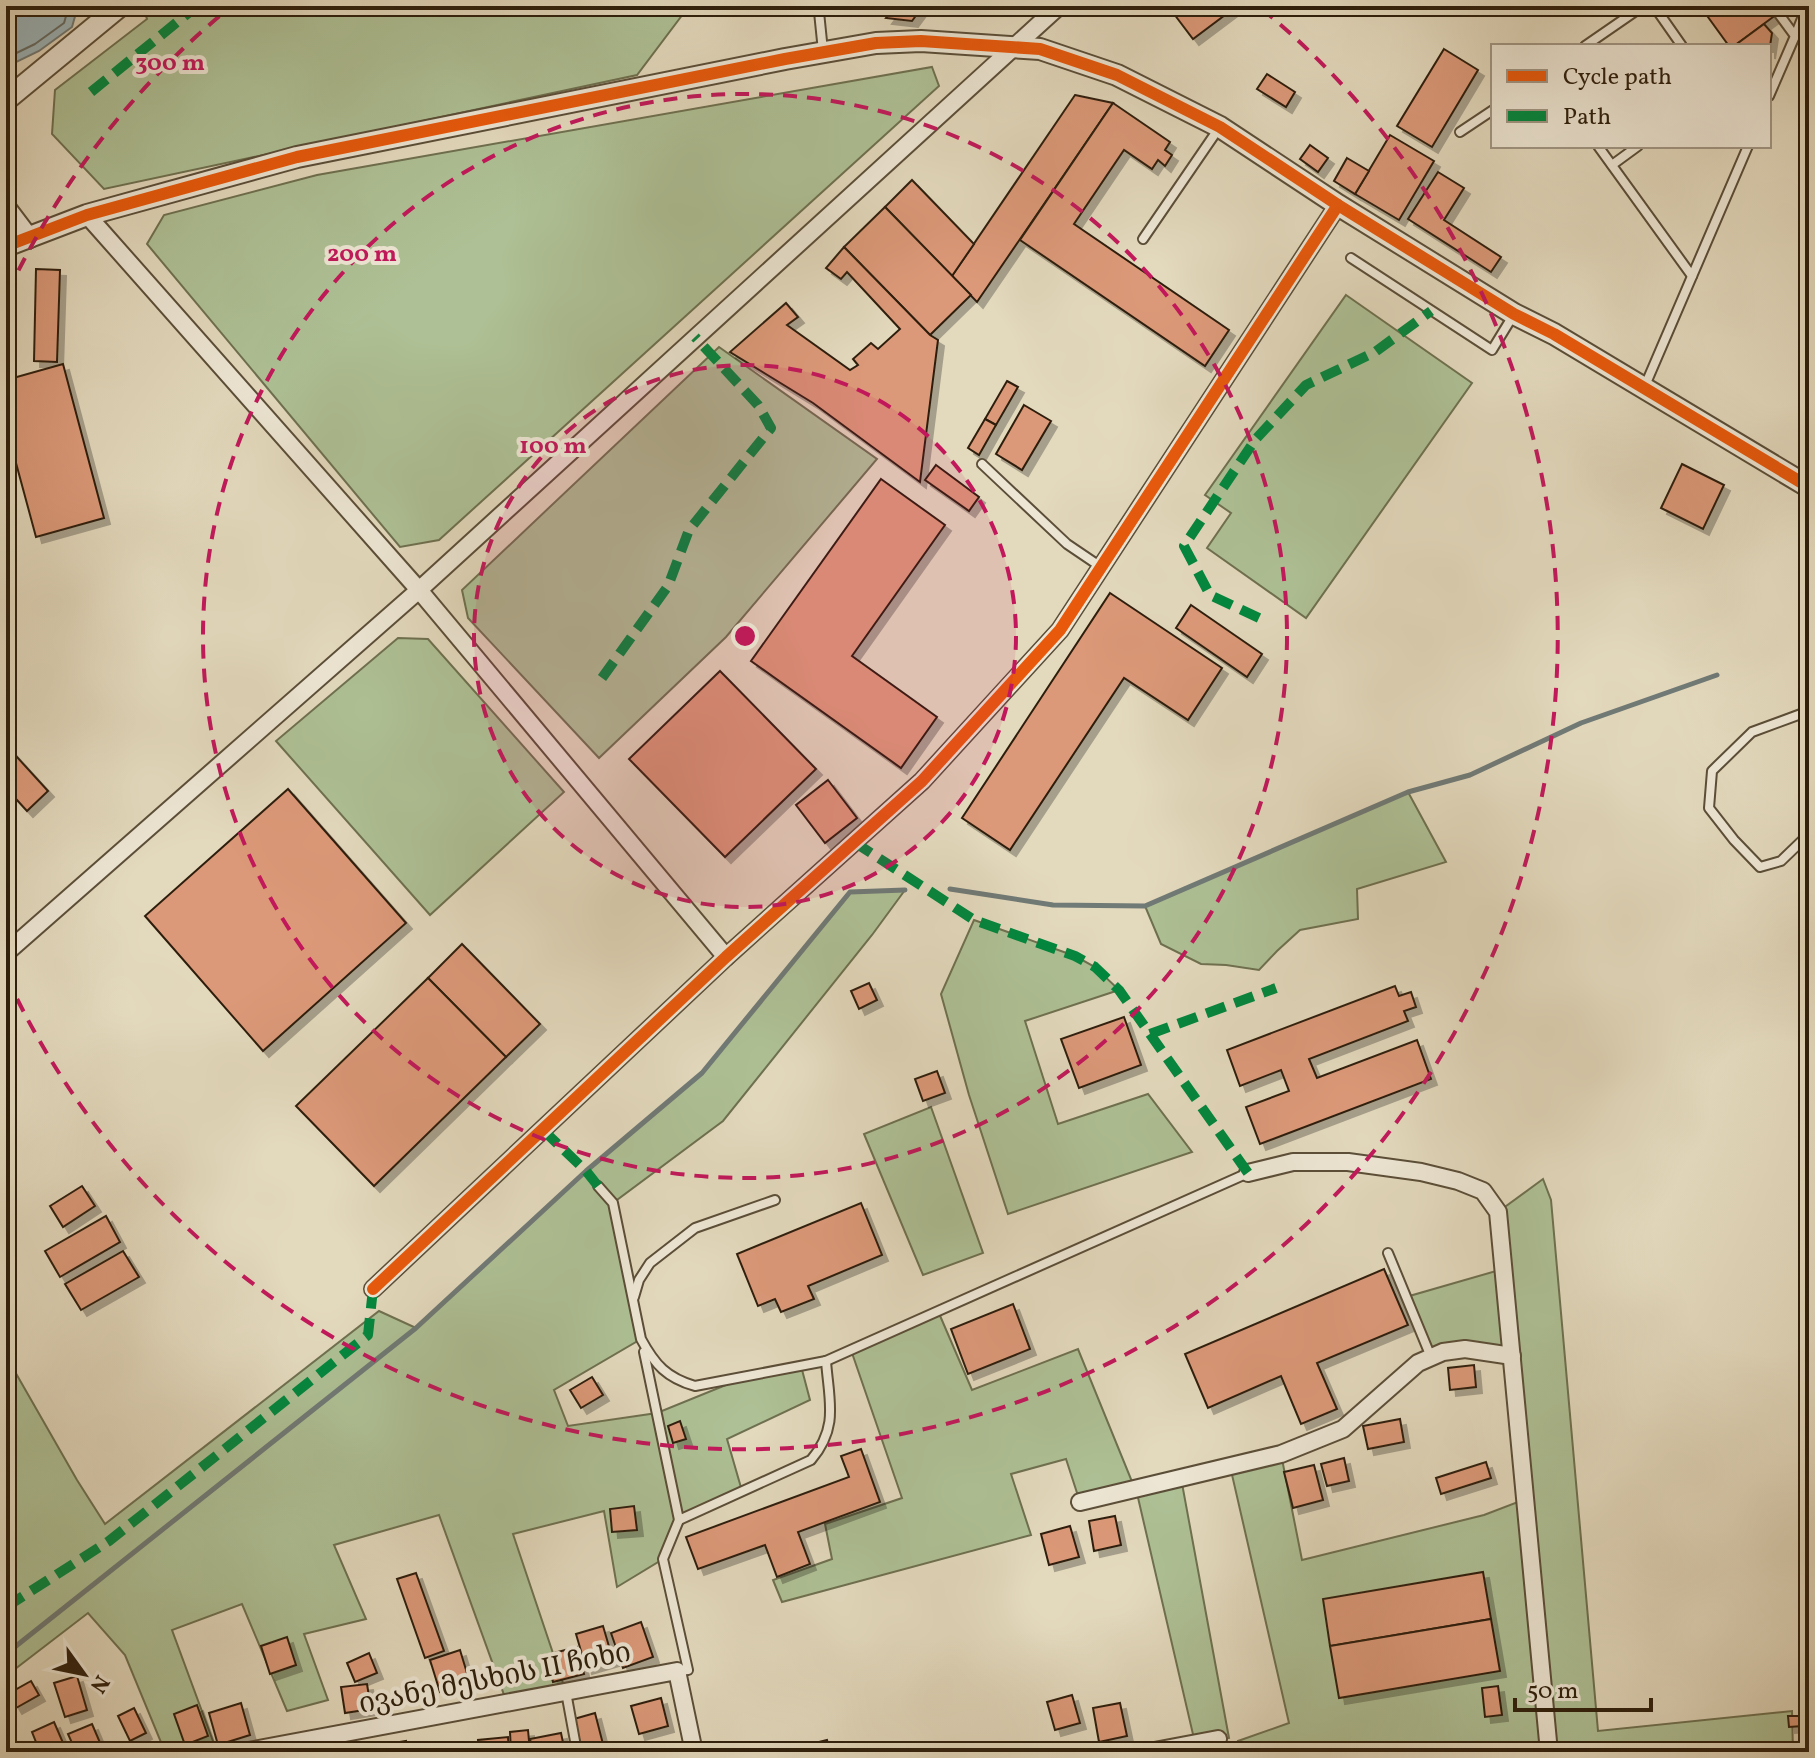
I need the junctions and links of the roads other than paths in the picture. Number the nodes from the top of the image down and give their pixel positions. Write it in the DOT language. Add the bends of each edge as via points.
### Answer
graph roads {
  1 [pos="120,6"];
  2 [pos="824,6"];
  3 [pos="1059,6"];
  4 [pos="1643,6"];
  5 [pos="1654,6"];
  6 [pos="1773,6"];
  7 [pos="1807,6"];
  8 [pos="1795,36"];
  9 [pos="1588,44"];
  10 [pos="1681,44"];
  11 [pos="1013,47"];
  12 [pos="823,53"];
  13 [pos="1771,91"];
  14 [pos="6,100"];
  15 [pos="1491,111"];
  16 [pos="1220,127"];
  17 [pos="1460,132"];
  18 [pos="1599,148"];
  19 [pos="1635,148"];
  20 [pos="1747,148"];
  21 [pos="1612,165"];
  22 [pos="1338,205"];
  23 [pos="6,209"];
  24 [pos="87,215"];
  25 [pos="28,238"];
  26 [pos="1143,239"];
  27 [pos="6,246"];
  28 [pos="1351,258"];
  29 [pos="1692,276"];
  30 [pos="1514,314"];
  31 [pos="1644,388"];
  32 [pos="982,464"];
  33 [pos="1809,487"];
  34 [pos="1101,568"];
  35 [pos="419,590"];
  36 [pos="1809,711"];
  37 [pos="1809,834"];
  38 [pos="6,953"];
  39 [pos="726,957"];
  40 [pos="1248,1173"];
  41 [pos="598,1186"];
  42 [pos="775,1200"];
  43 [pos="1388,1253"];
  44 [pos="373,1289"];
  45 [pos="633,1300"];
  46 [pos="641,1339"];
  47 [pos="1512,1356"];
  48 [pos="1431,1357"];
  49 [pos="826,1361"];
  50 [pos="1080,1502"];
  51 [pos="679,1520"];
  52 [pos="677,1671"];
  53 [pos="566,1692"];
  54 [pos="1218,1739"];
  55 [pos="243,1752"];
  56 [pos="577,1752"];
  57 [pos="694,1752"];
  58 [pos="1149,1752"];
  59 [pos="1549,1752"];
  1 -- 14 [label="street"];
  2 -- 12 [label="lane" via="819,12"];
  3 -- 11 [label="street"];
  4 -- 9 [label="lane"];
  5 -- 10 [label="lane"];
  6 -- 8 [label="lane"];
  7 -- 8 [label="lane"];
  8 -- 13 [label="lane"];
  11 -- 12 [label="street" via="921,41"];
  11 -- 16 [label="street" via="1040,49 1117,75"];
  11 -- 35 [label="street"];
  12 -- 24 [label="street" via="297,157"];
  15 -- 17 [label="lane"];
  16 -- 22 [label="street"];
  16 -- 26 [label="lane"];
  18 -- 21 [label="lane"];
  19 -- 21 [label="lane"];
  20 -- 29 [label="lane"];
  21 -- 29 [label="lane"];
  22 -- 30 [label="street"];
  22 -- 34 [label="street"];
  23 -- 25 [label="street"];
  24 -- 25 [label="street"];
  24 -- 35 [label="street"];
  25 -- 27 [label="street"];
  28 -- 30 [label="lane" via="1492,350"];
  29 -- 31 [label="lane"];
  30 -- 31 [label="street"];
  31 -- 33 [label="street"];
  32 -- 34 [label="lane" via="1067,544"];
  34 -- 39 [label="street" via="1060,630 922,781"];
  35 -- 38 [label="street"];
  35 -- 39 [label="street"];
  36 -- 37 [label="lane" via="1752,732 1712,771 1709,808 1760,867 1781,861"];
  39 -- 44 [label="street"];
  40 -- 47 [label="street" via="1293,1162 1348,1162 1421,1172 1483,1191 1498,1212"];
  40 -- 49 [label="lane"];
  41 -- 45 [label="lane" via="613,1203"];
  42 -- 45 [label="lane" via="695,1228 650,1263"];
  43 -- 48 [label="lane"];
  45 -- 46 [label="lane"];
  46 -- 49 [label="lane" via="663,1370 678,1382 695,1386"];
  46 -- 51 [label="lane"];
  47 -- 48 [label="street" via="1465,1349"];
  47 -- 59 [label="street"];
  48 -- 50 [label="street" via="1343,1429 1281,1454"];
  49 -- 51 [label="lane" via="831,1423 811,1460"];
  51 -- 52 [label="lane" via="663,1559 688,1670"];
  52 -- 53 [label="street, ივანე მესხის II ჩიხი"];
  52 -- 57 [label="street"];
  53 -- 55 [label="street, ივანე მესხის II ჩიხი"];
  53 -- 56 [label="lane"];
  54 -- 58 [label="street"];
}
